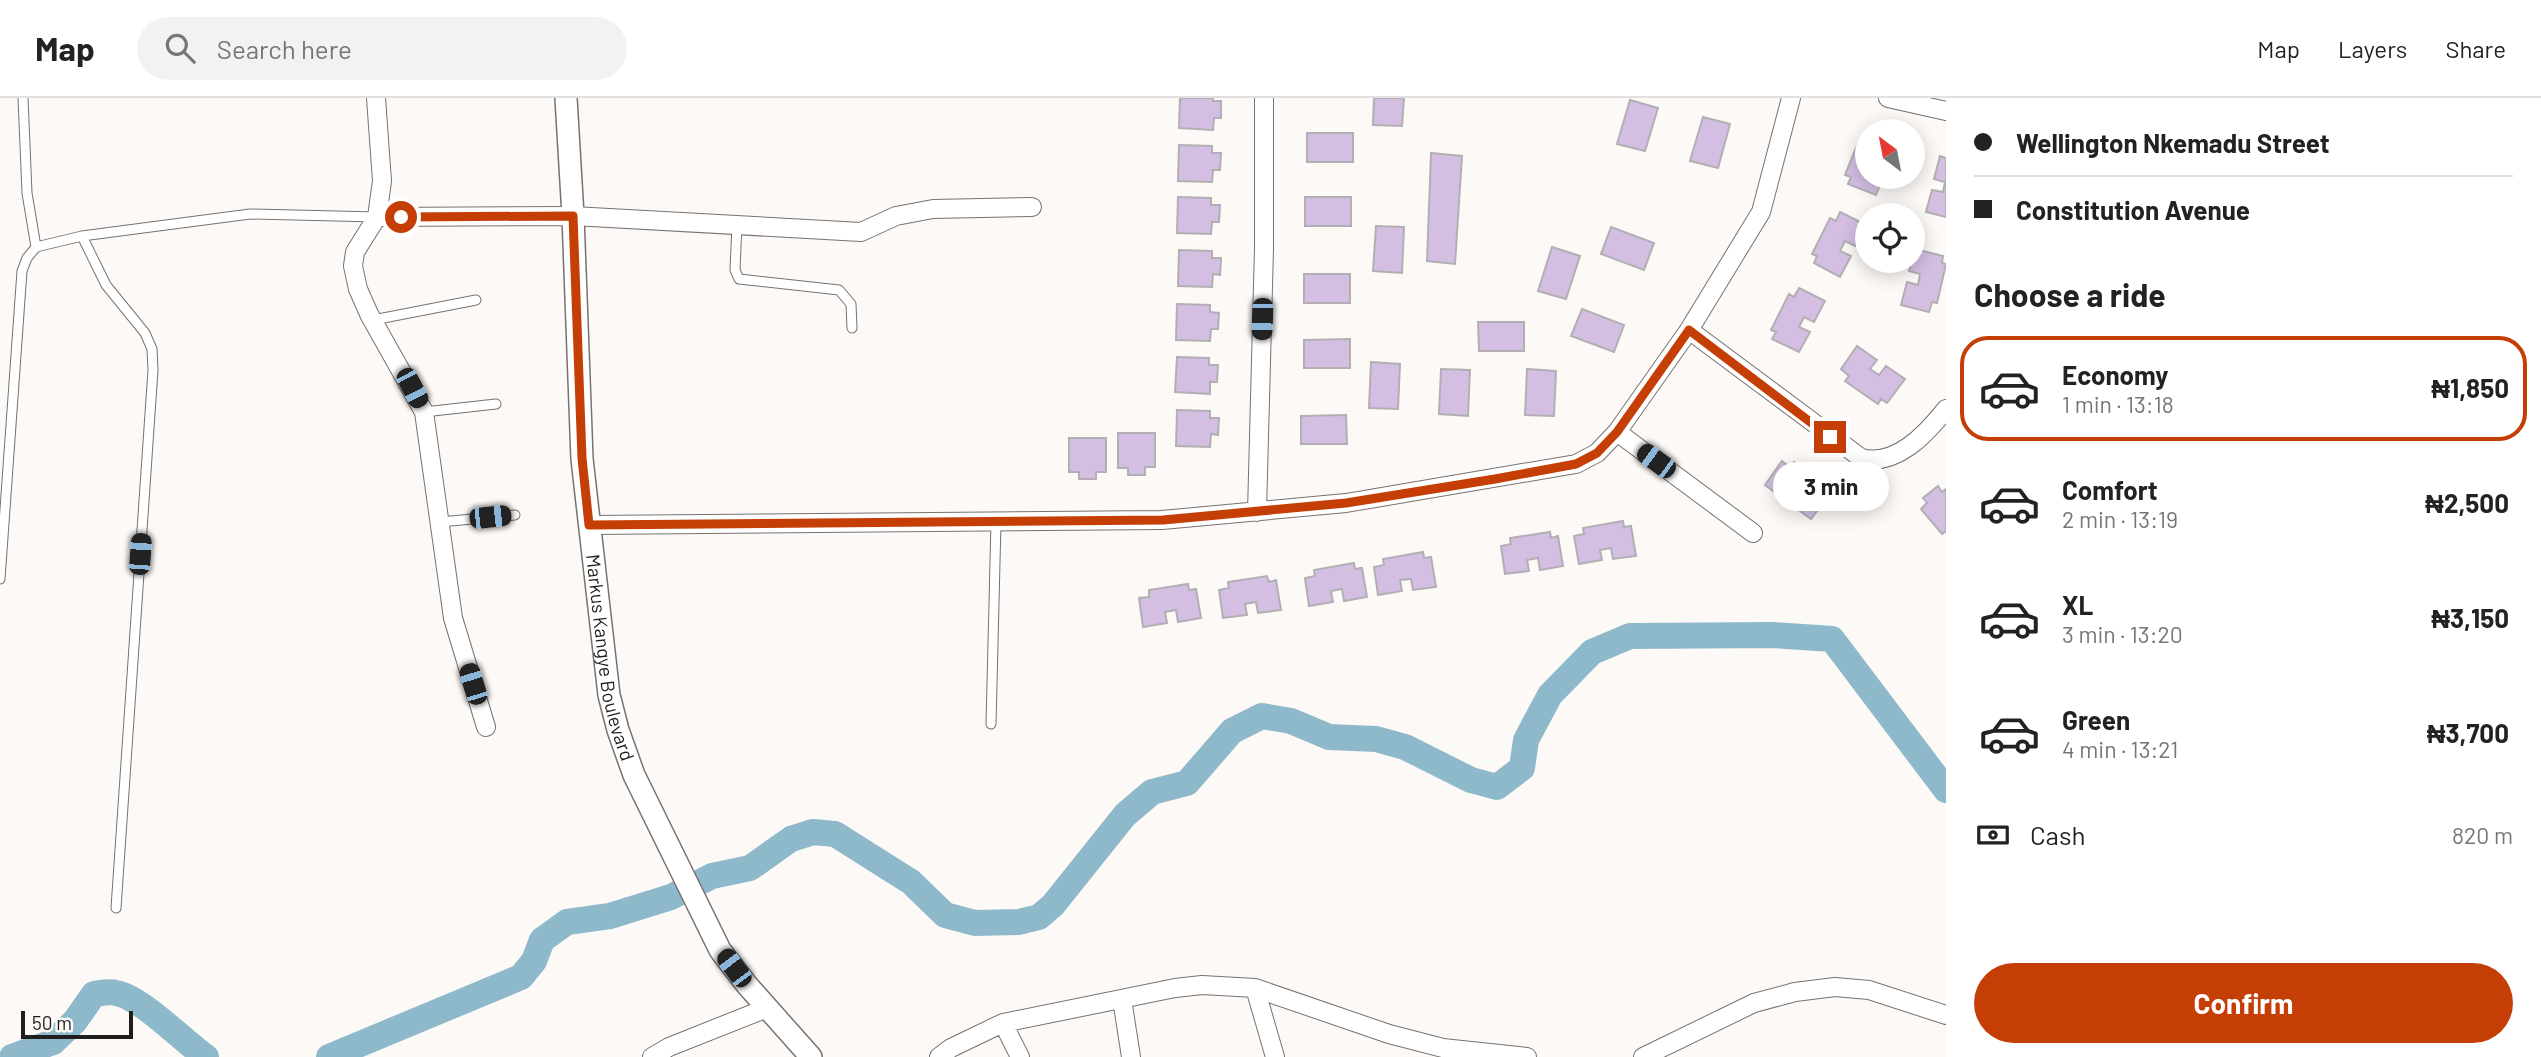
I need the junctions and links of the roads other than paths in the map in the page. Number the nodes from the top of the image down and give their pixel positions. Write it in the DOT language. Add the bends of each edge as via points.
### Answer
graph roads {
  1 [pos="23,98"];
  2 [pos="376,98"];
  3 [pos="566,98"];
  4 [pos="1264,98"];
  5 [pos="1791,98"];
  6 [pos="1888,98"];
  7 [pos="1946,111"];
  8 [pos="1032,207"];
  9 [pos="573,216"];
  10 [pos="377,217"];
  11 [pos="737,224"];
  12 [pos="82,236"];
  13 [pos="36,247"];
  14 [pos="476,300"];
  15 [pos="373,320"];
  16 [pos="852,328"];
  17 [pos="1689,330"];
  18 [pos="496,404"];
  19 [pos="1946,409"];
  20 [pos="424,412"];
  21 [pos="1617,432"];
  22 [pos="1256,512"];
  23 [pos="515,514"];
  24 [pos="440,522"];
  25 [pos="996,522"];
  26 [pos="589,525"];
  27 [pos="1753,533"];
  28 [pos="0,579"];
  29 [pos="991,724"];
  30 [pos="486,727"];
  31 [pos="116,908"];
  32 [pos="1255,989"];
  33 [pos="1122,999"];
  34 [pos="767,1008"];
  35 [pos="1946,1015"];
  36 [pos="1003,1023"];
  37 [pos="1443,1052"];
  38 [pos="652,1057"];
  39 [pos="811,1057"];
  40 [pos="939,1057"];
  41 [pos="1020,1057"];
  42 [pos="1131,1057"];
  43 [pos="1275,1057"];
  44 [pos="1527,1057"];
  45 [pos="1643,1057"];
  1 -- 13 [label="lane" via="27,192"];
  2 -- 10 [label="street" via="382,181"];
  3 -- 9 [label="street, Markus Kangye Boulevard"];
  4 -- 22 [label="street"];
  5 -- 17 [label="street" via="1761,212"];
  6 -- 7 [label="street"];
  8 -- 11 [label="street" via="933,209 896,216 861,233"];
  9 -- 10 [label="street"];
  9 -- 11 [label="street"];
  9 -- 26 [label="street, Markus Kangye Boulevard" via="582,458"];
  10 -- 12 [label="lane" via="250,214"];
  10 -- 15 [label="street" via="355,252 353,266"];
  11 -- 16 [label="lane" via="735,270 739,279 839,290 851,304"];
  12 -- 13 [label="lane"];
  12 -- 31 [label="lane" via="106,285 145,333 152,349"];
  13 -- 28 [label="lane" via="22,271"];
  14 -- 15 [label="lane"];
  15 -- 20 [label="street"];
  17 -- 19 [label="street" via="1861,458 1876,461 1895,455"];
  17 -- 21 [label="street"];
  18 -- 20 [label="lane"];
  20 -- 24 [label="street"];
  21 -- 22 [label="street" via="1597,453 1576,464 1346,503"];
  21 -- 27 [label="street"];
  22 -- 25 [label="street" via="1163,520"];
  23 -- 24 [label="lane"];
  24 -- 30 [label="street" via="453,618"];
  25 -- 26 [label="street"];
  25 -- 29 [label="lane"];
  26 -- 34 [label="street, Markus Kangye Boulevard" via="609,695 634,775 720,950"];
  32 -- 33 [label="street" via="1192,985"];
  32 -- 37 [label="street"];
  32 -- 43 [label="street"];
  33 -- 36 [label="street"];
  33 -- 42 [label="street"];
  34 -- 38 [label="street"];
  34 -- 39 [label="street, Markus Kangye Boulevard"];
  35 -- 45 [label="street" via="1869,990 1846,987 1795,992 1754,1003"];
  36 -- 40 [label="street"];
  36 -- 41 [label="street"];
  37 -- 44 [label="street"];
}
